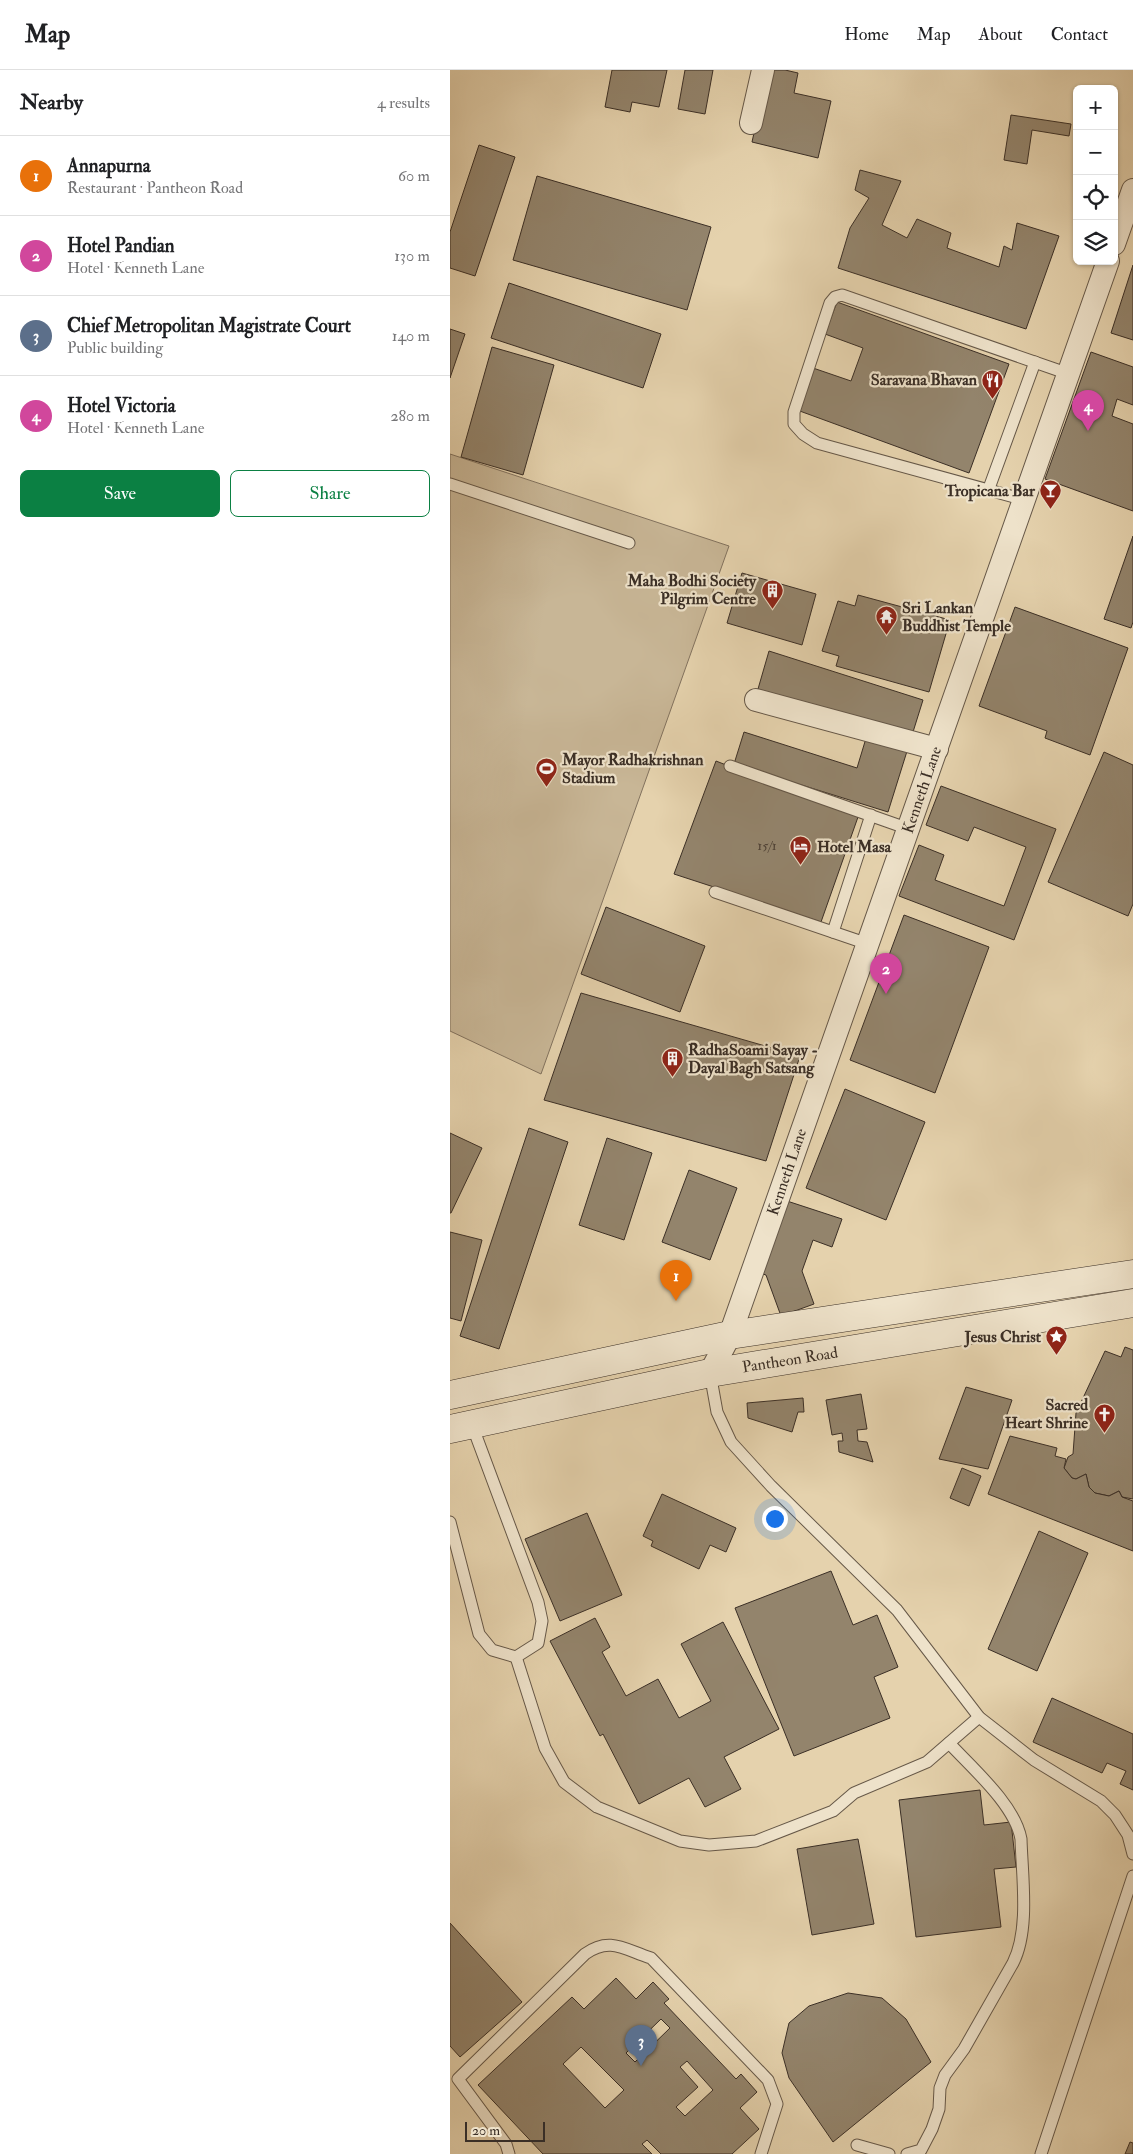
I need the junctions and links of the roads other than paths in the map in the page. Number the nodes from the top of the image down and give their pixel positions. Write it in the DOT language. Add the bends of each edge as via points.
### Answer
graph roads {
  1 [pos="763,70"];
  2 [pos="751,123"];
  3 [pos="1133,190"];
  4 [pos="1118,233"];
  5 [pos="1107,265"];
  6 [pos="1035,362"];
  7 [pos="1069,374"];
  8 [pos="450,484"];
  9 [pos="988,490"];
  10 [pos="1025,500"];
  11 [pos="629,543"];
  12 [pos="756,700"];
  13 [pos="937,749"];
  14 [pos="730,766"];
  15 [pos="871,815"];
  16 [pos="909,829"];
  17 [pos="716,892"];
  18 [pos="833,932"];
  19 [pos="868,944"];
  20 [pos="1133,1274"];
  21 [pos="1133,1303"];
  22 [pos="730,1335"];
  23 [pos="710,1373"];
  24 [pos="450,1395"];
  25 [pos="461,1427"];
  26 [pos="450,1522"];
  27 [pos="516,1657"];
  28 [pos="979,1717"];
  29 [pos="949,1743"];
  30 [pos="1133,1854"];
  31 [pos="1133,1876"];
  32 [pos="454,2075"];
  33 [pos="857,2145"];
  34 [pos="509,2154"];
  35 [pos="761,2154"];
  36 [pos="888,2154"];
  37 [pos="907,2154"];
  38 [pos="1041,2154"];
  1 -- 2 [label="street"];
  3 -- 4 [label="street"];
  5 -- 7 [label="street, Kenneth Lane"];
  6 -- 7 [label="lane"];
  6 -- 9 [label="lane"];
  6 -- 9 [label="lane" via="842,295 830,303 794,412 794,424 816,443"];
  7 -- 10 [label="street, Kenneth Lane"];
  8 -- 11 [label="lane"];
  9 -- 10 [label="lane"];
  10 -- 13 [label="street, Kenneth Lane"];
  12 -- 13 [label="street"];
  13 -- 16 [label="street, Kenneth Lane"];
  14 -- 15 [label="lane"];
  15 -- 16 [label="lane"];
  15 -- 18 [label="lane"];
  16 -- 19 [label="street, Kenneth Lane"];
  17 -- 18 [label="lane"];
  18 -- 19 [label="lane"];
  19 -- 22 [label="street, Kenneth Lane"];
  20 -- 22 [label="main road, Pantheon Road"];
  21 -- 23 [label="main road, Pantheon Road"];
  22 -- 23 [label="street, Kenneth Lane"];
  22 -- 24 [label="main road, Pantheon Road"];
  23 -- 25 [label="main road, Pantheon Road"];
  23 -- 28 [label="lane" via="717,1412 731,1442 897,1610"];
  25 -- 27 [label="lane" via="540,1612 542,1621 538,1643"];
  26 -- 27 [label="lane" via="479,1634 492,1650"];
  27 -- 29 [label="lane" via="545,1748 564,1782 597,1807 680,1841 708,1845 756,1841 834,1811 854,1793 927,1762"];
  28 -- 29 [label="lane"];
  28 -- 30 [label="lane" via="1034,1760 1101,1800 1128,1835"];
  29 -- 37 [label="lane" via="1008,1808 1018,1825 1023,1934 1020,1951 1013,1964 945,2075 940,2088 939,2109 921,2150"];
  31 -- 38 [label="lane"];
  32 -- 34 [label="lane" via="506,2144"];
  32 -- 35 [label="lane" via="597,1945 624,1948 651,1958 768,2080 777,2104"];
  33 -- 36 [label="lane"];
}
